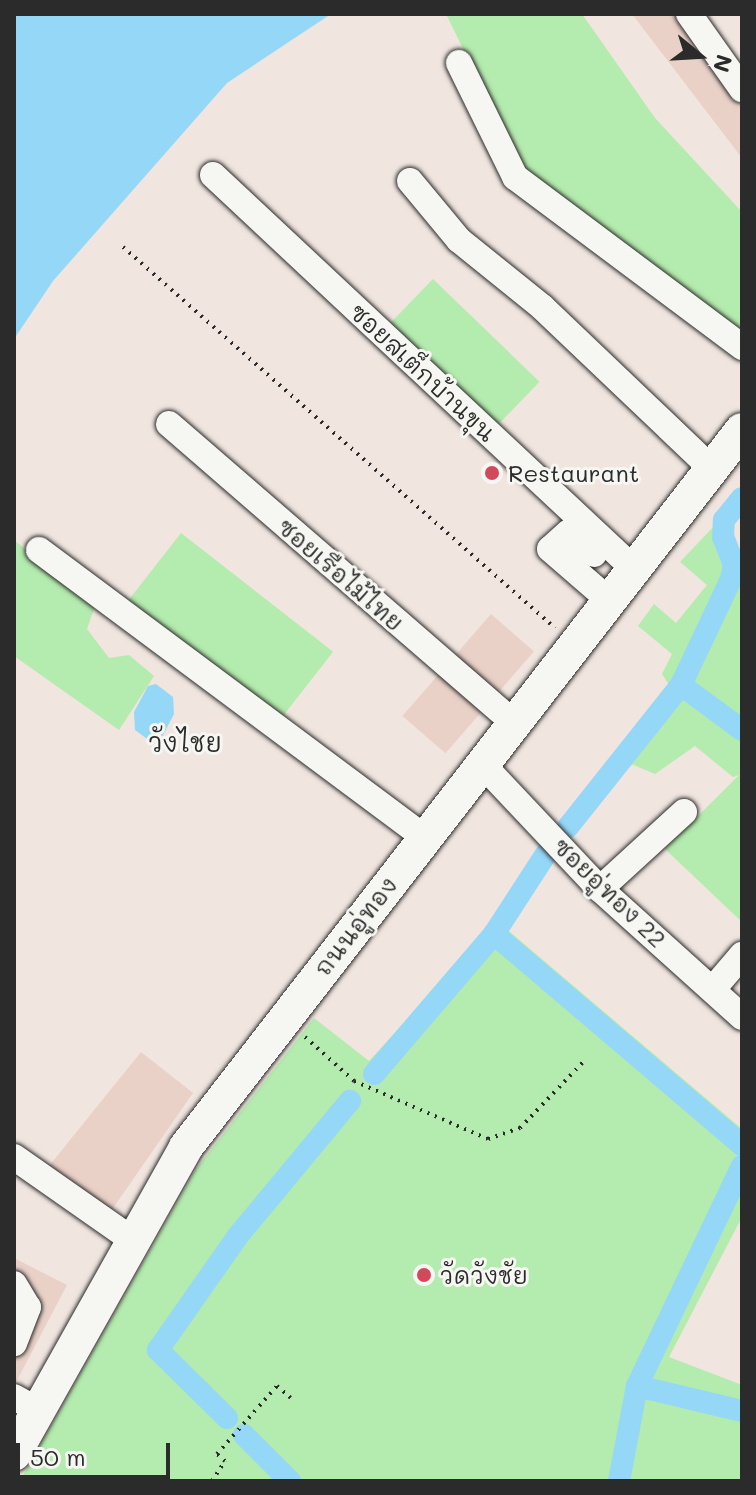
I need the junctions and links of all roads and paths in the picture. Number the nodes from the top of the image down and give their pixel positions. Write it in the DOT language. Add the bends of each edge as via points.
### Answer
graph roads {
  1 [pos="689,14"];
  2 [pos="459,63"];
  3 [pos="742,89"];
  4 [pos="213,175"];
  5 [pos="410,181"];
  6 [pos="123,247"];
  7 [pos="742,347"];
  8 [pos="169,424"];
  9 [pos="742,430"];
  10 [pos="712,469"];
  11 [pos="39,550"];
  12 [pos="623,584"];
  13 [pos="575,646"];
  14 [pos="514,723"];
  15 [pos="482,764"];
  16 [pos="684,812"];
  17 [pos="424,837"];
  18 [pos="600,889"];
  19 [pos="742,955"];
  20 [pos="713,989"];
  21 [pos="283,1017"];
  22 [pos="742,1017"];
  23 [pos="586,1059"];
  24 [pos="14,1157"];
  25 [pos="131,1239"];
  26 [pos="14,1284"];
  27 [pos="14,1343"];
  28 [pos="291,1398"];
  29 [pos="26,1404"];
  30 [pos="14,1454"];
  31 [pos="212,1481"];
  1 -- 3 [label="street"];
  2 -- 7 [label="street" via="515,177"];
  4 -- 12 [label="street, ซอยสเต็กบ้านขุน"];
  5 -- 10 [label="street" via="459,240 542,307"];
  6 -- 13 [label="path"];
  8 -- 14 [label="street, ซอยเรือไม้ไทย"];
  9 -- 10 [label="main road, ถนนอู่ทอง"];
  10 -- 12 [label="main road, ถนนอู่ทอง"];
  11 -- 17 [label="street"];
  12 -- 13 [label="main road, ถนนอู่ทอง"];
  13 -- 14 [label="main road, ถนนอู่ทอง"];
  14 -- 15 [label="main road, ถนนอู่ทอง"];
  15 -- 17 [label="main road, ถนนอู่ทอง"];
  15 -- 18 [label="street, ซอยอู่ทอง 22"];
  16 -- 18 [label="street"];
  17 -- 21 [label="main road, ถนนอู่ทอง"];
  18 -- 20 [label="street, ซอยอู่ทอง 22"];
  19 -- 20 [label="street"];
  20 -- 22 [label="street, ซอยอู่ทอง 22"];
  21 -- 23 [label="path" via="354,1081 488,1139 520,1128"];
  21 -- 25 [label="main road, ถนนอู่ทอง" via="186,1147"];
  24 -- 25 [label="street"];
  25 -- 29 [label="main road, ถนนอู่ทอง"];
  26 -- 27 [label="street" via="28,1307"];
  28 -- 31 [label="path" via="277,1386 217,1454 225,1461"];
  29 -- 30 [label="main road, ถนนอู่ทอง"];
}
